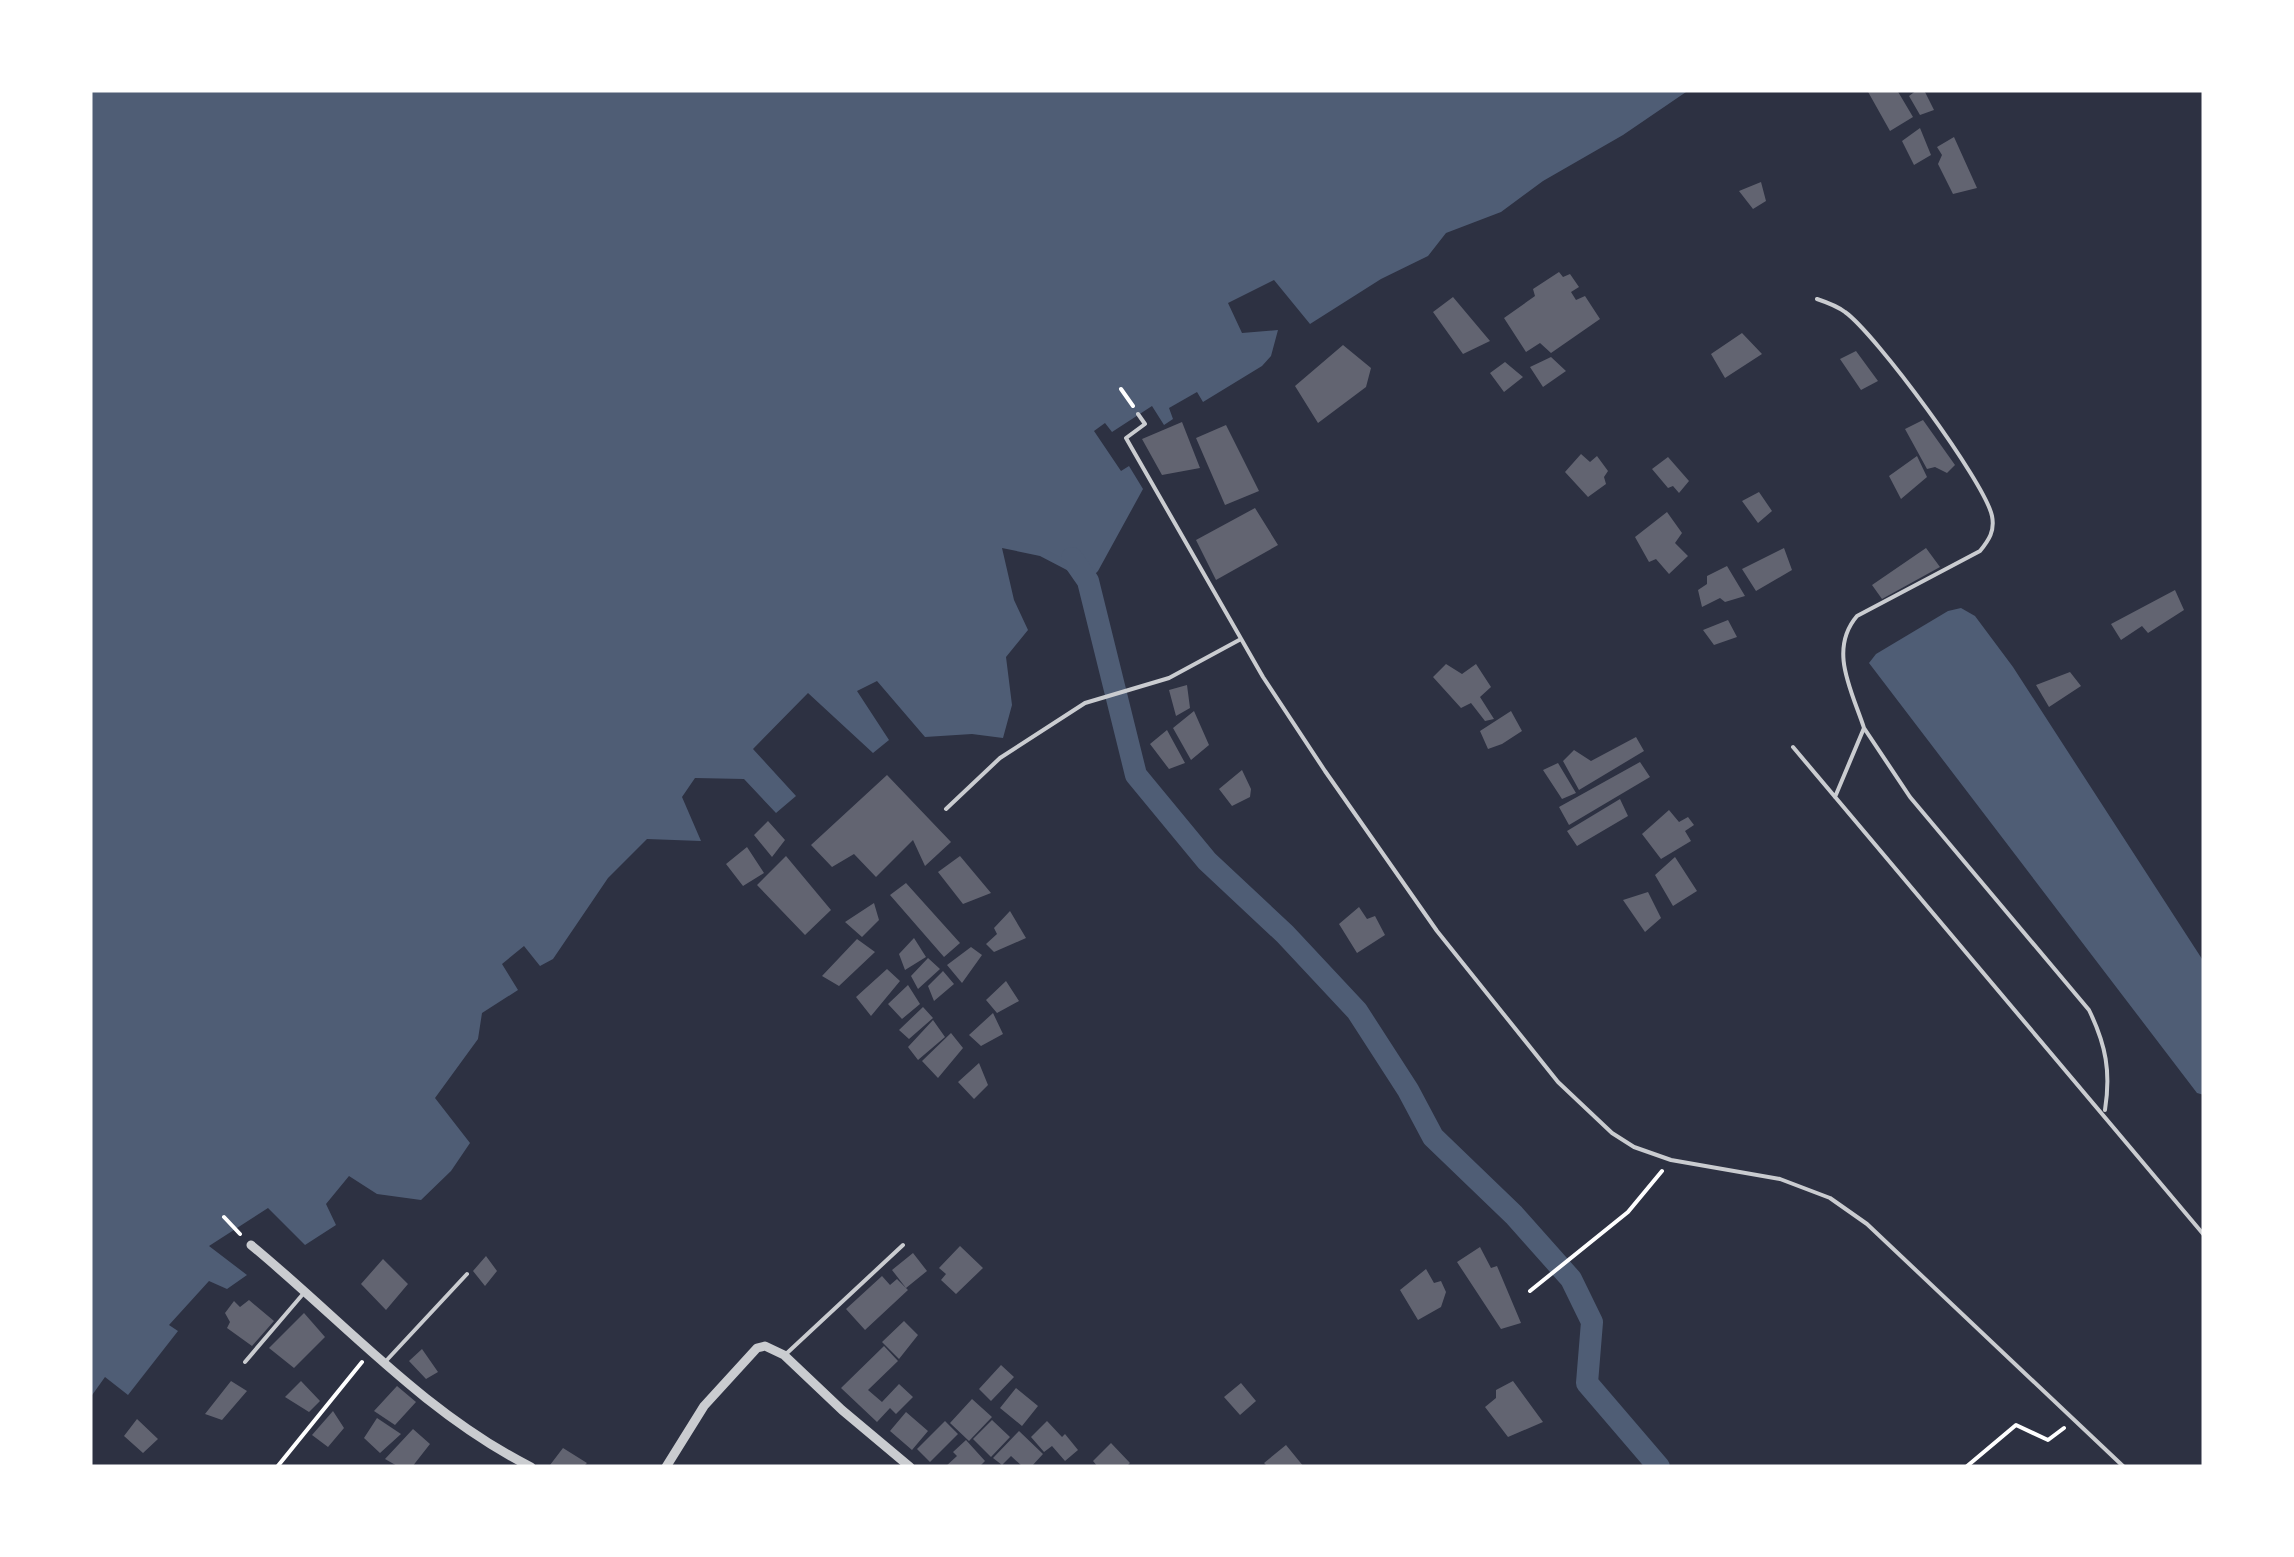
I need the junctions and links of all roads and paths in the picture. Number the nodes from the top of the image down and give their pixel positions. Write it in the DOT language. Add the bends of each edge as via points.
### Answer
graph roads {
  1 [pos="1817,299"];
  2 [pos="1121,389"];
  3 [pos="1138,414"];
  4 [pos="1241,639"];
  5 [pos="1864,728"];
  6 [pos="1794,747"];
  7 [pos="1835,798"];
  8 [pos="946,809"];
  9 [pos="2104,1113"];
  10 [pos="1672,1160"];
  11 [pos="224,1218"];
  12 [pos="2204,1235"];
  13 [pos="251,1245"];
  14 [pos="904,1245"];
  15 [pos="467,1274"];
  16 [pos="306,1290"];
  17 [pos="1530,1290"];
  18 [pos="372,1349"];
  19 [pos="784,1355"];
  20 [pos="245,1362"];
  21 [pos="386,1362"];
  22 [pos="2075,1419"];
  23 [pos="277,1467"];
  24 [pos="531,1467"];
  25 [pos="666,1467"];
  26 [pos="910,1467"];
  27 [pos="1966,1467"];
  28 [pos="2124,1467"];
  1 -- 5 [label="lane" via="1857,322 1918,399 1986,499 1993,526 1980,550 1848,626 1841,655"];
  2 -- 3 [label="path"];
  3 -- 4 [label="lane" via="1145,424 1126,438"];
  4 -- 8 [label="lane" via="1169,678 1085,703 1000,758"];
  4 -- 10 [label="lane" via="1437,931 1558,1082 1612,1133"];
  5 -- 7 [label="lane"];
  5 -- 9 [label="lane" via="1910,797 2089,1010 2108,1066"];
  6 -- 7 [label="lane"];
  7 -- 9 [label="lane"];
  9 -- 12 [label="lane"];
  10 -- 17 [label="path" via="1628,1212"];
  10 -- 22 [label="lane" via="1780,1179 1830,1198 1867,1224"];
  11 -- 13 [label="path"];
  13 -- 16 [label="street"];
  14 -- 19 [label="lane"];
  15 -- 21 [label="lane"];
  16 -- 18 [label="street"];
  16 -- 20 [label="lane"];
  18 -- 21 [label="street"];
  18 -- 23 [label="path"];
  19 -- 25 [label="street" via="757,1348 704,1406"];
  19 -- 26 [label="street"];
  21 -- 24 [label="street" via="447,1414"];
  22 -- 27 [label="path" via="2048,1440 2016,1425"];
  22 -- 28 [label="lane"];
}
